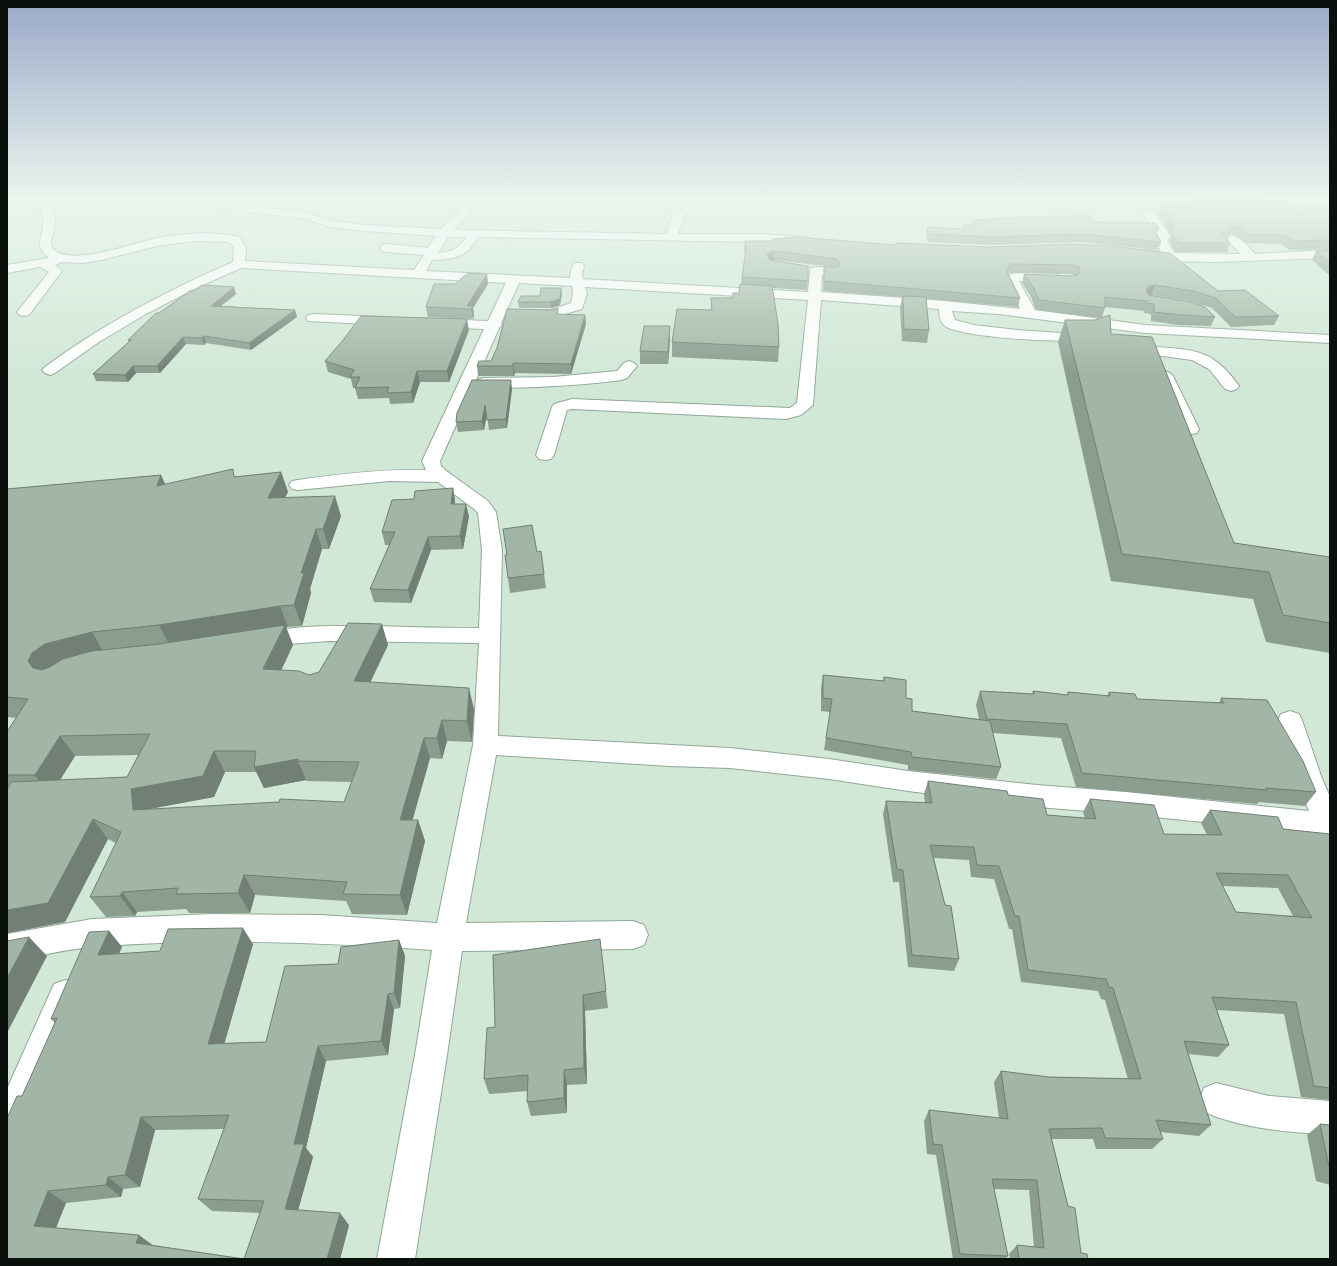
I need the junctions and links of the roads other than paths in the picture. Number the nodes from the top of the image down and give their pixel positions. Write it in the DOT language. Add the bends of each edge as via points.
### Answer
graph roads {
  1 [pos="51,256"];
  2 [pos="99,256"];
  3 [pos="240,256"];
  4 [pos="429,256"];
  5 [pos="1161,256"];
  6 [pos="1275,256"];
  7 [pos="1170,257"];
  8 [pos="1251,257"];
  9 [pos="64,260"];
  10 [pos="44,264"];
  11 [pos="240,264"];
  12 [pos="578,266"];
  13 [pos="7,269"];
  14 [pos="831,272"];
  15 [pos="418,273"];
  16 [pos="514,279"];
  17 [pos="1062,279"];
  18 [pos="578,284"];
  19 [pos="815,296"];
  20 [pos="945,306"];
  21 [pos="24,312"];
  22 [pos="1029,313"];
  23 [pos="505,317"];
  24 [pos="313,318"];
  25 [pos="1215,320"];
  26 [pos="400,322"];
  27 [pos="423,322"];
  28 [pos="1114,325"];
  29 [pos="1145,329"];
  30 [pos="1227,333"];
  31 [pos="1330,338"];
  32 [pos="1153,351"];
  33 [pos="628,366"];
  34 [pos="50,370"];
  35 [pos="468,382"];
  36 [pos="1231,386"];
  37 [pos="1191,429"];
  38 [pos="545,455"];
  39 [pos="442,477"];
  40 [pos="298,485"];
  41 [pos="348,633"];
  42 [pos="490,636"];
  43 [pos="238,643"];
  44 [pos="336,653"];
  45 [pos="1290,720"];
  46 [pos="485,745"];
  47 [pos="1329,827"];
  48 [pos="92,934"];
  49 [pos="633,935"];
  50 [pos="449,937"];
  51 [pos="7,948"];
  52 [pos="1216,1100"];
  53 [pos="1330,1118"];
  54 [pos="7,1129"];
  55 [pos="396,1259"];
  1 -- 9 [label="street"];
  2 -- 9 [label="street"];
  3 -- 11 [label="street"];
  4 -- 15 [label="street"];
  5 -- 7 [label="street"];
  6 -- 8 [label="street"];
  7 -- 8 [label="street"];
  9 -- 10 [label="street"];
  10 -- 13 [label="street"];
  10 -- 21 [label="street" via="56,271"];
  11 -- 15 [label="street"];
  11 -- 34 [label="street" via="159,301 80,348"];
  12 -- 18 [label="street"];
  14 -- 19 [label="street" via="810,271"];
  15 -- 16 [label="street"];
  16 -- 18 [label="street"];
  16 -- 23 [label="street"];
  17 -- 22 [label="street" via="1019,276 1012,279"];
  18 -- 19 [label="street"];
  18 -- 23 [label="street" via="580,293 577,306 554,314"];
  19 -- 20 [label="street"];
  19 -- 38 [label="street" via="805,404 801,408 786,414 565,405 560,407"];
  20 -- 22 [label="street"];
  20 -- 28 [label="street" via="950,323 966,329 1084,337 1103,332"];
  22 -- 28 [label="street"];
  23 -- 27 [label="street"];
  23 -- 35 [label="street"];
  24 -- 26 [label="street"];
  25 -- 30 [label="street"];
  28 -- 29 [label="street"];
  29 -- 30 [label="street"];
  29 -- 32 [label="street"];
  30 -- 31 [label="street"];
  32 -- 36 [label="street" via="1205,358 1223,373"];
  32 -- 37 [label="street"];
  33 -- 35 [label="street" via="622,375 579,381"];
  35 -- 39 [label="street" via="431,461 433,468"];
  39 -- 40 [label="street" via="367,477"];
  39 -- 42 [label="street" via="487,512 492,550"];
  41 -- 42 [label="street"];
  41 -- 43 [label="street" via="288,636"];
  41 -- 44 [label="street"];
  42 -- 46 [label="street"];
  45 -- 47 [label="street" via="1308,776"];
  46 -- 47 [label="street" via="737,759 829,768 908,781"];
  46 -- 50 [label="street"];
  48 -- 50 [label="street" via="213,928 321,929"];
  48 -- 51 [label="street"];
  48 -- 54 [label="street"];
  49 -- 50 [label="street"];
  50 -- 55 [label="street"];
  52 -- 53 [label="street" via="1269,1113"];
}
